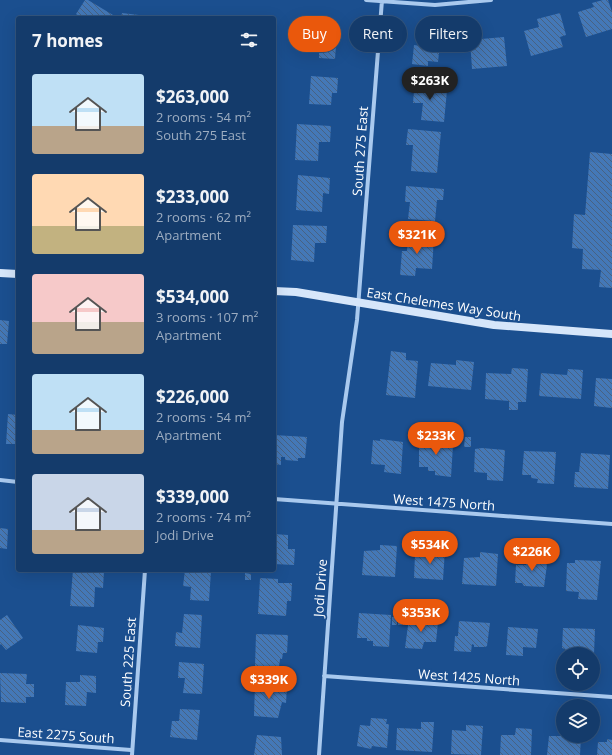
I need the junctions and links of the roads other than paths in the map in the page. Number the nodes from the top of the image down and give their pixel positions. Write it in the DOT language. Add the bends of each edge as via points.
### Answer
graph roads {
  1 [pos="366,0"];
  2 [pos="491,0"];
  3 [pos="382,1"];
  4 [pos="0,273"];
  5 [pos="16,274"];
  6 [pos="276,290"];
  7 [pos="359,303"];
  8 [pos="612,334"];
  9 [pos="342,422"];
  10 [pos="0,480"];
  11 [pos="16,482"];
  12 [pos="276,499"];
  13 [pos="336,504"];
  14 [pos="612,524"];
  15 [pos="145,572"];
  16 [pos="324,676"];
  17 [pos="612,697"];
  18 [pos="0,740"];
  19 [pos="132,750"];
  20 [pos="132,755"];
  21 [pos="319,755"];
  1 -- 3 [label="street"];
  2 -- 3 [label="street" via="436,5"];
  3 -- 7 [label="street, South 275 East"];
  4 -- 5 [label="street"];
  6 -- 7 [label="street, East Chelemes Way South"];
  7 -- 8 [label="street, East Chelemes Way South" via="494,325"];
  7 -- 9 [label="street, South 275 East"];
  9 -- 13 [label="street, Jodi Drive"];
  10 -- 11 [label="street"];
  12 -- 13 [label="street, West 1475 North"];
  13 -- 14 [label="street, West 1475 North"];
  13 -- 16 [label="street, Jodi Drive"];
  15 -- 19 [label="street, South 225 East"];
  16 -- 17 [label="street, West 1425 North"];
  16 -- 21 [label="street, Jodi Drive"];
  18 -- 19 [label="street, East 2275 South"];
  19 -- 20 [label="street, South 225 East"];
}
